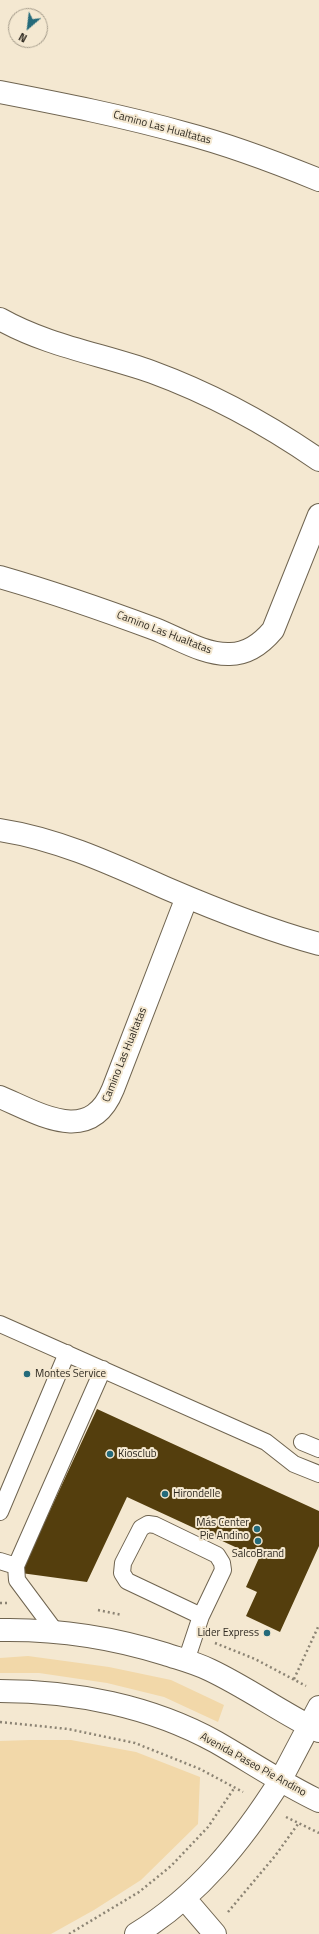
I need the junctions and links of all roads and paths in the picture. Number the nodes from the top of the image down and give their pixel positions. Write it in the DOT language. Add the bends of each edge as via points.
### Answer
graph roads {
  1 [pos="0,92"];
  2 [pos="319,180"];
  3 [pos="0,320"];
  4 [pos="319,460"];
  5 [pos="319,515"];
  6 [pos="0,576"];
  7 [pos="0,830"];
  8 [pos="187,897"];
  9 [pos="319,944"];
  10 [pos="0,1097"];
  11 [pos="0,1324"];
  12 [pos="67,1354"];
  13 [pos="103,1369"];
  14 [pos="302,1442"];
  15 [pos="319,1449"];
  16 [pos="319,1474"];
  17 [pos="0,1512"];
  18 [pos="0,1561"];
  19 [pos="16,1566"];
  20 [pos="201,1616"];
  21 [pos="319,1625"];
  22 [pos="0,1630"];
  23 [pos="55,1631"];
  24 [pos="255,1659"];
  25 [pos="186,1661"];
  26 [pos="294,1679"];
  27 [pos="0,1691"];
  28 [pos="315,1714"];
  29 [pos="0,1722"];
  30 [pos="280,1781"];
  31 [pos="235,1787"];
  32 [pos="319,1801"];
  33 [pos="265,1805"];
  34 [pos="319,1833"];
  35 [pos="184,1899"];
  36 [pos="213,1932"];
  37 [pos="69,1934"];
  38 [pos="136,1934"];
  1 -- 2 [label="street, Camino Las Hualtatas" via="186,133 235,148"];
  3 -- 4 [label="street" via="34,336 188,386 257,420"];
  5 -- 6 [label="street, Camino Las Hualtatas" via="273,630 254,648 242,652 219,654 82,602"];
  7 -- 8 [label="street" via="30,836 78,851"];
  8 -- 9 [label="street"];
  8 -- 10 [label="street, Camino Las Hualtatas" via="113,1089 103,1108 86,1120 62,1122"];
  11 -- 12 [label="lane"];
  12 -- 13 [label="lane"];
  12 -- 17 [label="lane"];
  13 -- 16 [label="lane" via="266,1442 294,1464"];
  13 -- 19 [label="lane"];
  14 -- 15 [label="lane"];
  18 -- 19 [label="lane"];
  19 -- 23 [label="lane" via="18,1580"];
  20 -- 20 [label="lane" via="223,1570 217,1555 155,1525 148,1524 141,1528 123,1563 122,1573 127,1581"];
  20 -- 25 [label="lane"];
  21 -- 26 [label="path"];
  22 -- 23 [label="street"];
  23 -- 25 [label="street" via="134,1645"];
  24 -- 26 [label="path"];
  25 -- 28 [label="street" via="242,1687"];
  26 -- 28 [label="path"];
  27 -- 30 [label="street, Avenida Paseo Pie Andino" via="90,1698 145,1712 215,1742"];
  28 -- 30 [label="street"];
  29 -- 31 [label="path" via="68,1729 134,1742 200,1769"];
  30 -- 32 [label="street, Avenida Paseo Pie Andino"];
  30 -- 33 [label="street"];
  31 -- 33 [label="path"];
  31 -- 37 [label="path" via="208,1826 171,1866 140,1892"];
  33 -- 35 [label="street" via="219,1865"];
  34 -- 36 [label="path" via="298,1824"];
  35 -- 36 [label="street"];
  35 -- 38 [label="street"];
}
